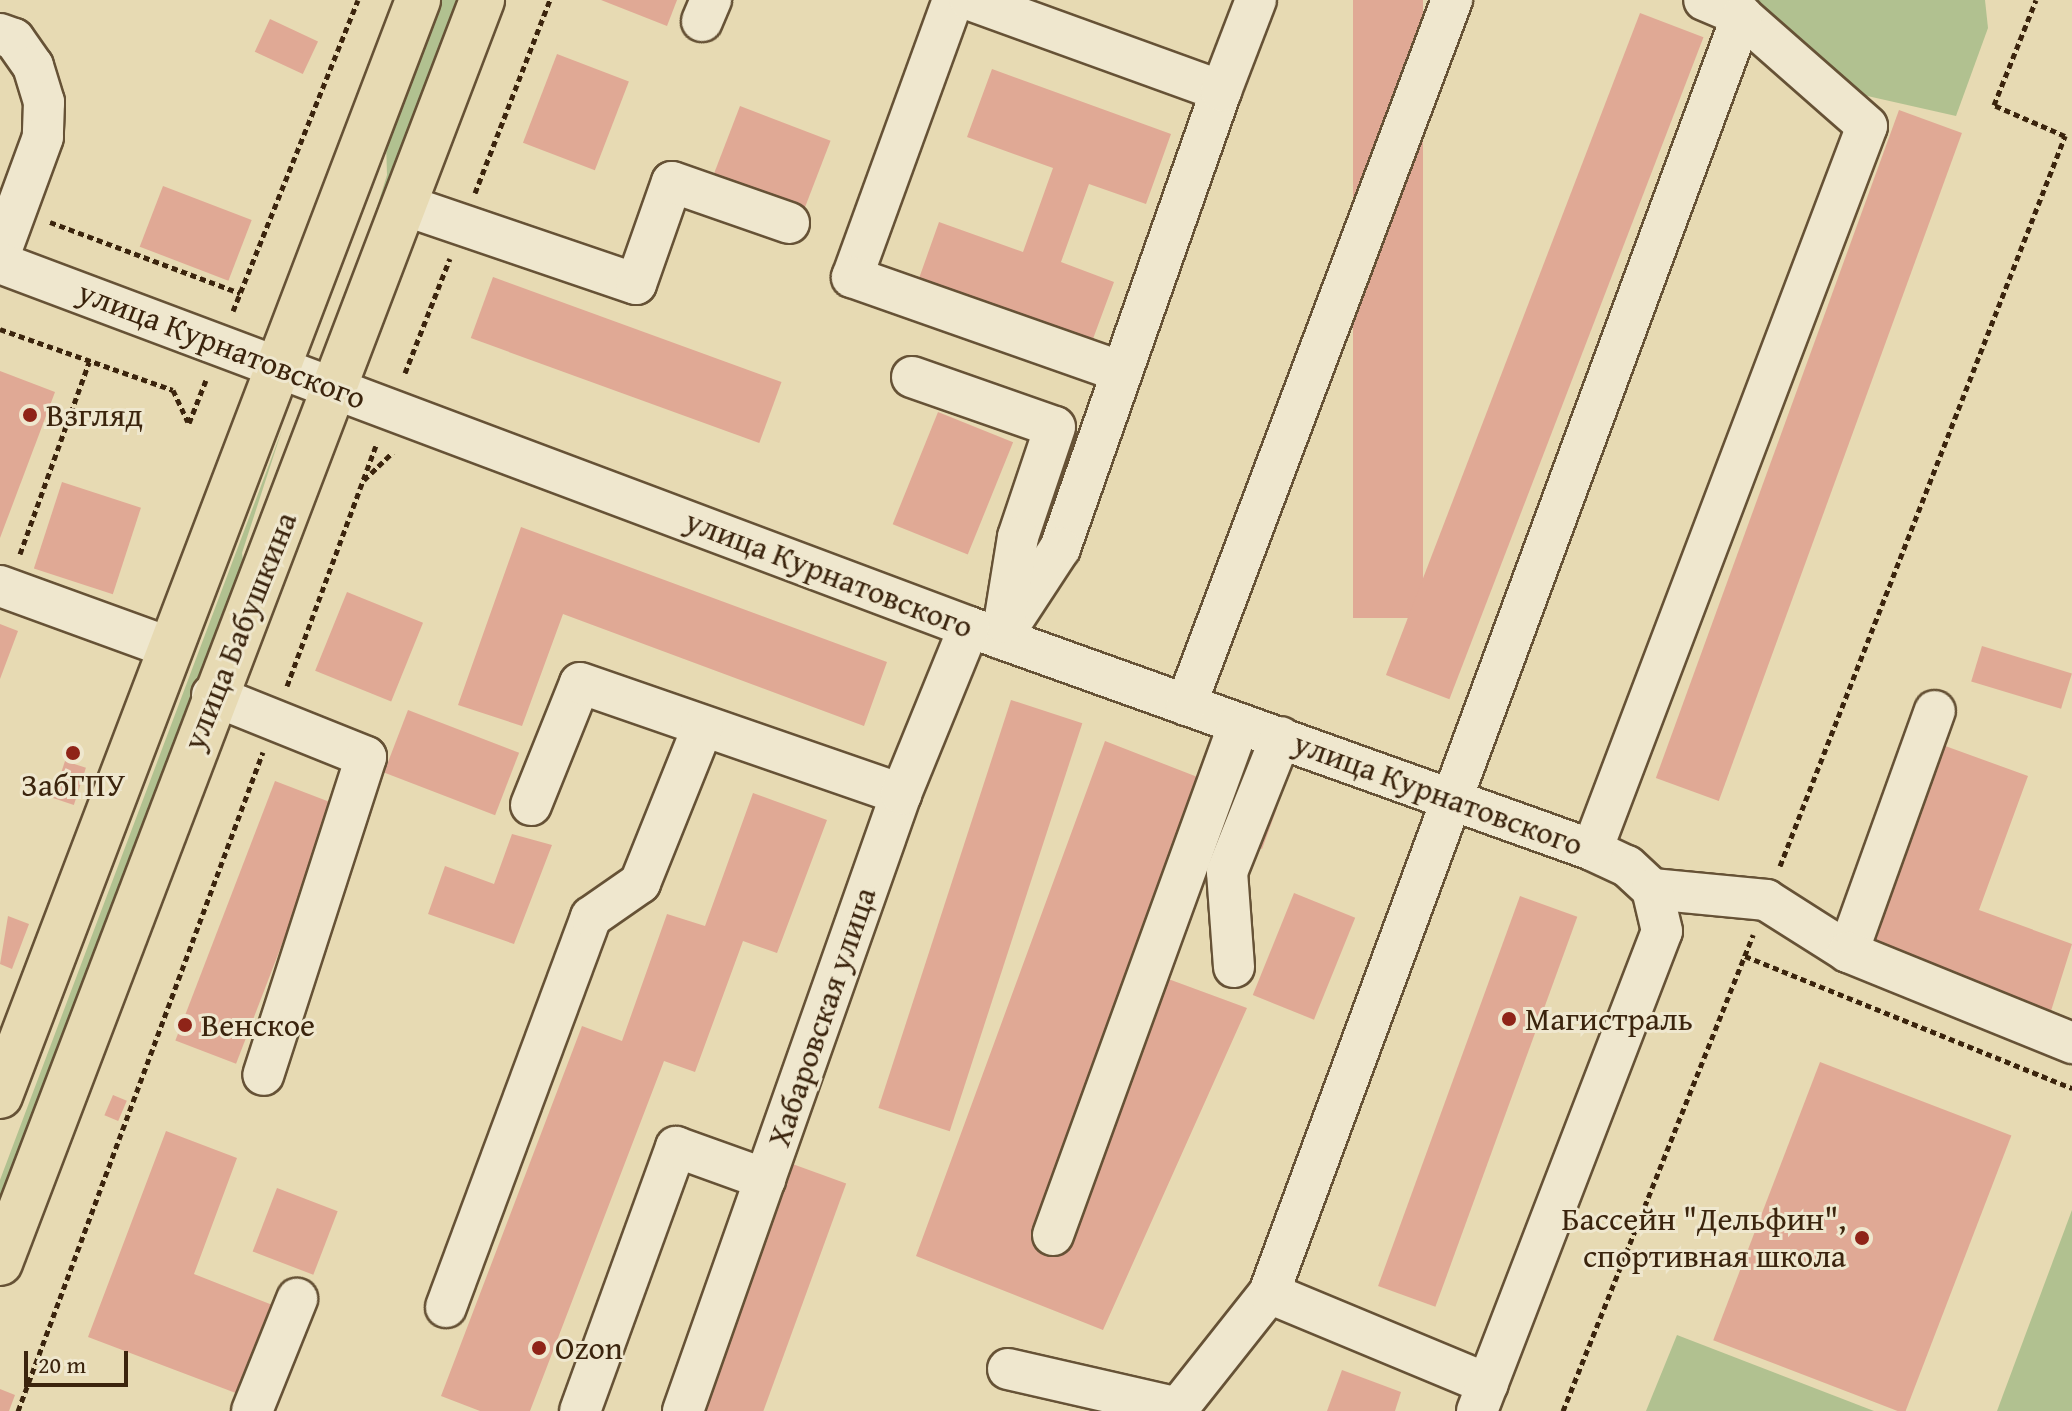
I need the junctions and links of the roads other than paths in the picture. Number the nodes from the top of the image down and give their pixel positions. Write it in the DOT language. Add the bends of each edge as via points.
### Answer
graph roads {
  1 [pos="418,0"];
  2 [pos="482,0"];
  3 [pos="953,0"];
  4 [pos="970,0"];
  5 [pos="1256,0"];
  6 [pos="1452,0"];
  7 [pos="1704,0"];
  8 [pos="1742,16"];
  9 [pos="0,34"];
  10 [pos="1221,91"];
  11 [pos="404,205"];
  12 [pos="789,223"];
  13 [pos="0,254"];
  14 [pos="0,263"];
  15 [pos="277,365"];
  16 [pos="1122,372"];
  17 [pos="912,377"];
  18 [pos="335,388"];
  19 [pos="4,587"];
  20 [pos="985,633"];
  21 [pos="170,648"];
  22 [pos="212,695"];
  23 [pos="1186,705"];
  24 [pos="1935,711"];
  25 [pos="1239,724"];
  26 [pos="703,726"];
  27 [pos="1281,737"];
  28 [pos="901,794"];
  29 [pos="1451,799"];
  30 [pos="531,805"];
  31 [pos="1592,850"];
  32 [pos="1652,889"];
  33 [pos="1848,952"];
  34 [pos="1234,967"];
  35 [pos="2072,1043"];
  36 [pos="263,1075"];
  37 [pos="0,1096"];
  38 [pos="765,1179"];
  39 [pos="1053,1235"];
  40 [pos="0,1263"];
  41 [pos="1269,1293"];
  42 [pos="297,1299"];
  43 [pos="446,1307"];
  44 [pos="1008,1369"];
  45 [pos="1483,1398"];
  46 [pos="252,1411"];
  47 [pos="580,1411"];
  48 [pos="683,1411"];
  1 -- 15 [label="main road, улица Бабушкина"];
  2 -- 11 [label="main road, улица Бабушкина"];
  3 -- 16 [label="street" via="852,277"];
  4 -- 10 [label="street"];
  5 -- 10 [label="street"];
  6 -- 23 [label="street"];
  7 -- 8 [label="street"];
  8 -- 29 [label="street"];
  8 -- 31 [label="street" via="1867,126"];
  9 -- 13 [label="street" via="14,39 33,66 44,102 43,137"];
  10 -- 16 [label="street"];
  11 -- 12 [label="street" via="636,284 672,182"];
  11 -- 18 [label="main road, улица Бабушкина"];
  14 -- 15 [label="street, улица Курнатовского"];
  15 -- 18 [label="street, улица Курнатовского"];
  15 -- 21 [label="main road, улица Бабушкина"];
  16 -- 20 [label="street" via="1060,548"];
  17 -- 20 [label="street" via="1055,427"];
  18 -- 20 [label="street, улица Курнатовского"];
  18 -- 22 [label="main road, улица Бабушкина"];
  19 -- 21 [label="street"];
  20 -- 23 [label="street, улица Курнатовского"];
  20 -- 28 [label="street, Хабаровская улица"];
  21 -- 37 [label="main road, улица Бабушкина"];
  22 -- 36 [label="street" via="366,757"];
  22 -- 40 [label="main road, улица Бабушкина"];
  23 -- 25 [label="street, улица Курнатовского"];
  24 -- 33 [label="street"];
  25 -- 27 [label="street, улица Курнатовского"];
  25 -- 39 [label="street"];
  26 -- 28 [label="street"];
  26 -- 30 [label="street" via="580,683"];
  26 -- 43 [label="street" via="640,883 591,917"];
  27 -- 29 [label="street, улица Курнатовского"];
  27 -- 34 [label="street" via="1227,872"];
  28 -- 38 [label="street, Хабаровская улица"];
  29 -- 31 [label="street, улица Курнатовского"];
  29 -- 41 [label="street"];
  31 -- 32 [label="street, улица Курнатовского" via="1627,866"];
  32 -- 33 [label="street" via="1766,900"];
  32 -- 45 [label="street" via="1662,931"];
  33 -- 35 [label="street"];
  38 -- 47 [label="street" via="676,1147"];
  38 -- 48 [label="street, Хабаровская улица"];
  41 -- 44 [label="street" via="1178,1408"];
  41 -- 45 [label="street"];
  42 -- 46 [label="street"];
}
